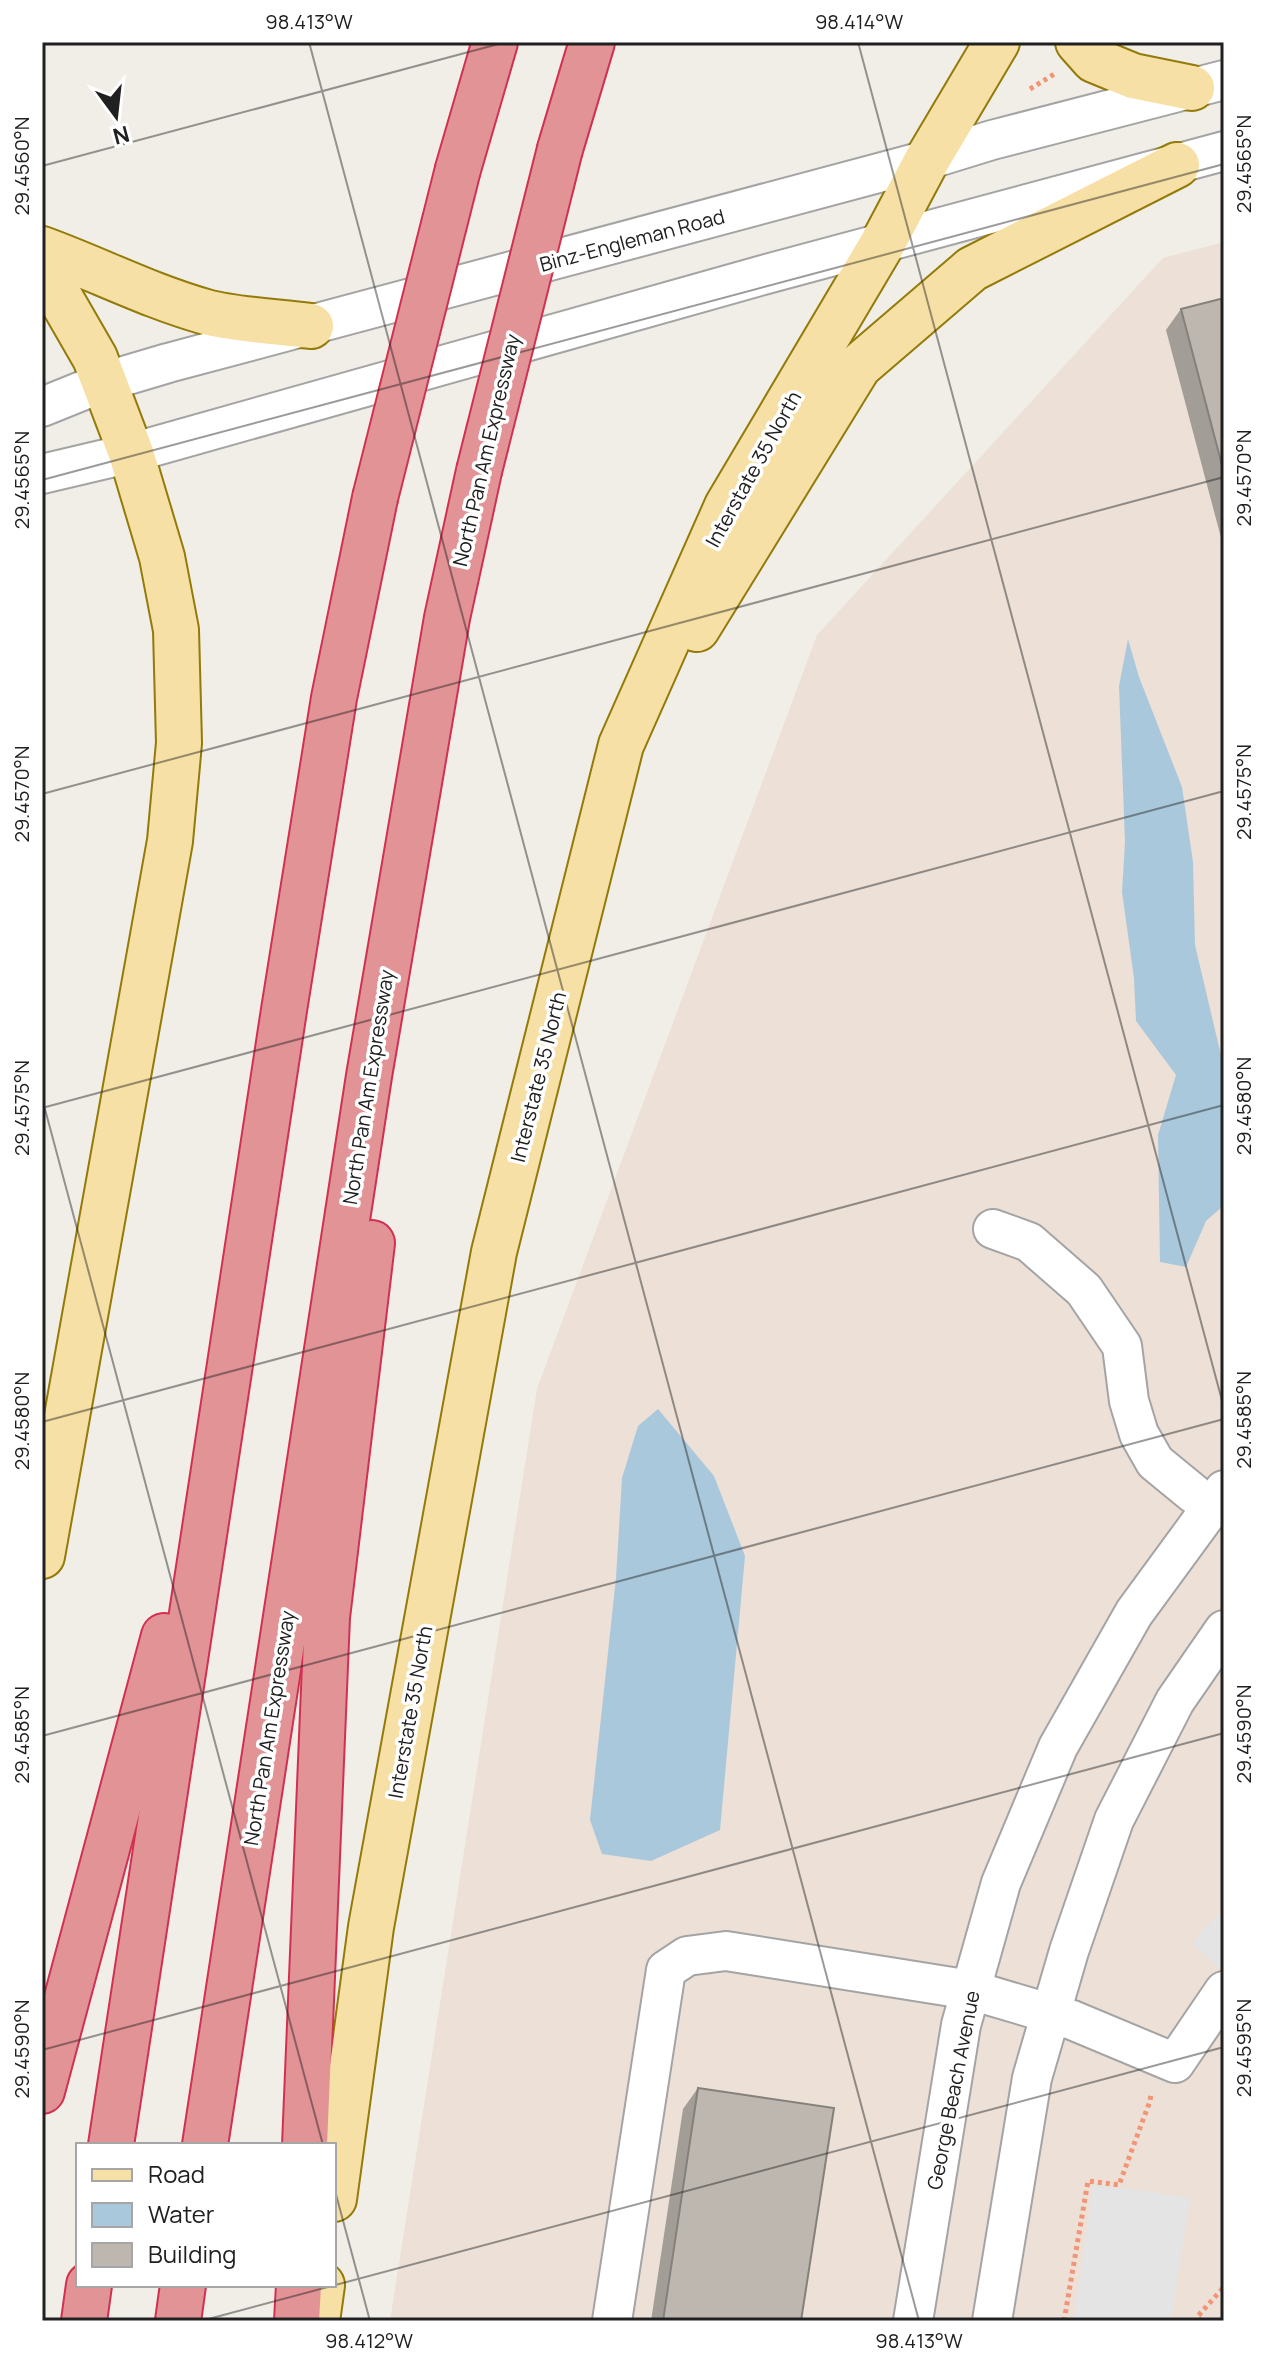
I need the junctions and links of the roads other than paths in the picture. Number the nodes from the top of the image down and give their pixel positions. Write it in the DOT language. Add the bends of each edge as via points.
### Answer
graph roads {
  1 [pos="495,42"];
  2 [pos="592,42"];
  3 [pos="997,42"];
  4 [pos="1078,42"];
  5 [pos="1208,84"];
  6 [pos="1224,151"];
  7 [pos="927,160"];
  8 [pos="1177,165"];
  9 [pos="884,241"];
  10 [pos="42,249"];
  11 [pos="42,278"];
  12 [pos="311,326"];
  13 [pos="104,382"];
  14 [pos="42,407"];
  15 [pos="131,453"];
  16 [pos="42,474"];
  17 [pos="447,618"];
  18 [pos="618,756"];
  19 [pos="993,1229"];
  20 [pos="223,1414"];
  21 [pos="1209,1492"];
  22 [pos="46,1508"];
  23 [pos="42,1556"];
  24 [pos="1224,1630"];
  25 [pos="971,1990"];
  26 [pos="1224,1991"];
  27 [pos="1050,2014"];
  28 [pos="42,2091"];
  29 [pos="111,2143"];
  30 [pos="205,2143"];
  31 [pos="305,2143"];
  32 [pos="336,2184"];
  33 [pos="89,2287"];
  34 [pos="183,2287"];
  35 [pos="299,2287"];
  36 [pos="322,2287"];
  37 [pos="84,2321"];
  38 [pos="178,2321"];
  39 [pos="297,2321"];
  40 [pos="317,2321"];
  41 [pos="612,2321"];
  42 [pos="913,2321"];
  43 [pos="992,2321"];
  1 -- 20 [label="highway, bridge" via="375,498 334,698"];
  2 -- 17 [label="highway, North Pan Am Expressway, bridge" via="560,149"];
  3 -- 7 [label="main road, Interstate 35 North"];
  4 -- 5 [label="main road" via="1094,60 1133,76"];
  5 -- 7 [label="street, Binz-Engleman Road"];
  6 -- 8 [label="street"];
  7 -- 9 [label="main road, Interstate 35 North"];
  7 -- 12 [label="street, Binz-Engleman Road"];
  8 -- 9 [label="street"];
  8 -- 18 [label="main road" via="972,269 859,366"];
  9 -- 15 [label="street"];
  9 -- 18 [label="main road, Interstate 35 North" via="727,506"];
  10 -- 12 [label="main road" via="208,313"];
  11 -- 13 [label="main road" via="61,299"];
  12 -- 13 [label="street, Binz-Engleman Road"];
  13 -- 14 [label="street, Binz-Engleman Road"];
  13 -- 15 [label="main road"];
  15 -- 16 [label="street"];
  15 -- 22 [label="main road" via="162,557 176,630 179,743 170,841"];
  17 -- 30 [label="highway, North Pan Am Expressway" via="369,1076"];
  17 -- 31 [label="highway" via="327,1617"];
  18 -- 32 [label="main road, Interstate 35 North" via="494,1252 371,1927"];
  19 -- 21 [label="street" via="1029,1242 1084,1290 1122,1346 1129,1401 1155,1462"];
  20 -- 28 [label="highway"];
  20 -- 29 [label="highway"];
  21 -- 25 [label="street, George Beach Avenue" via="1058,1747 1001,1883"];
  22 -- 23 [label="main road"];
  24 -- 27 [label="street" via="1175,1701 1114,1820"];
  25 -- 27 [label="street"];
  25 -- 41 [label="street" via="726,1951 687,1956 666,1970"];
  25 -- 42 [label="street, George Beach Avenue"];
  26 -- 27 [label="street" via="1175,2063"];
  27 -- 43 [label="street" via="1032,2078"];
  33 -- 37 [label="highway"];
  34 -- 38 [label="highway"];
  35 -- 39 [label="highway"];
  36 -- 40 [label="main road"];
}
